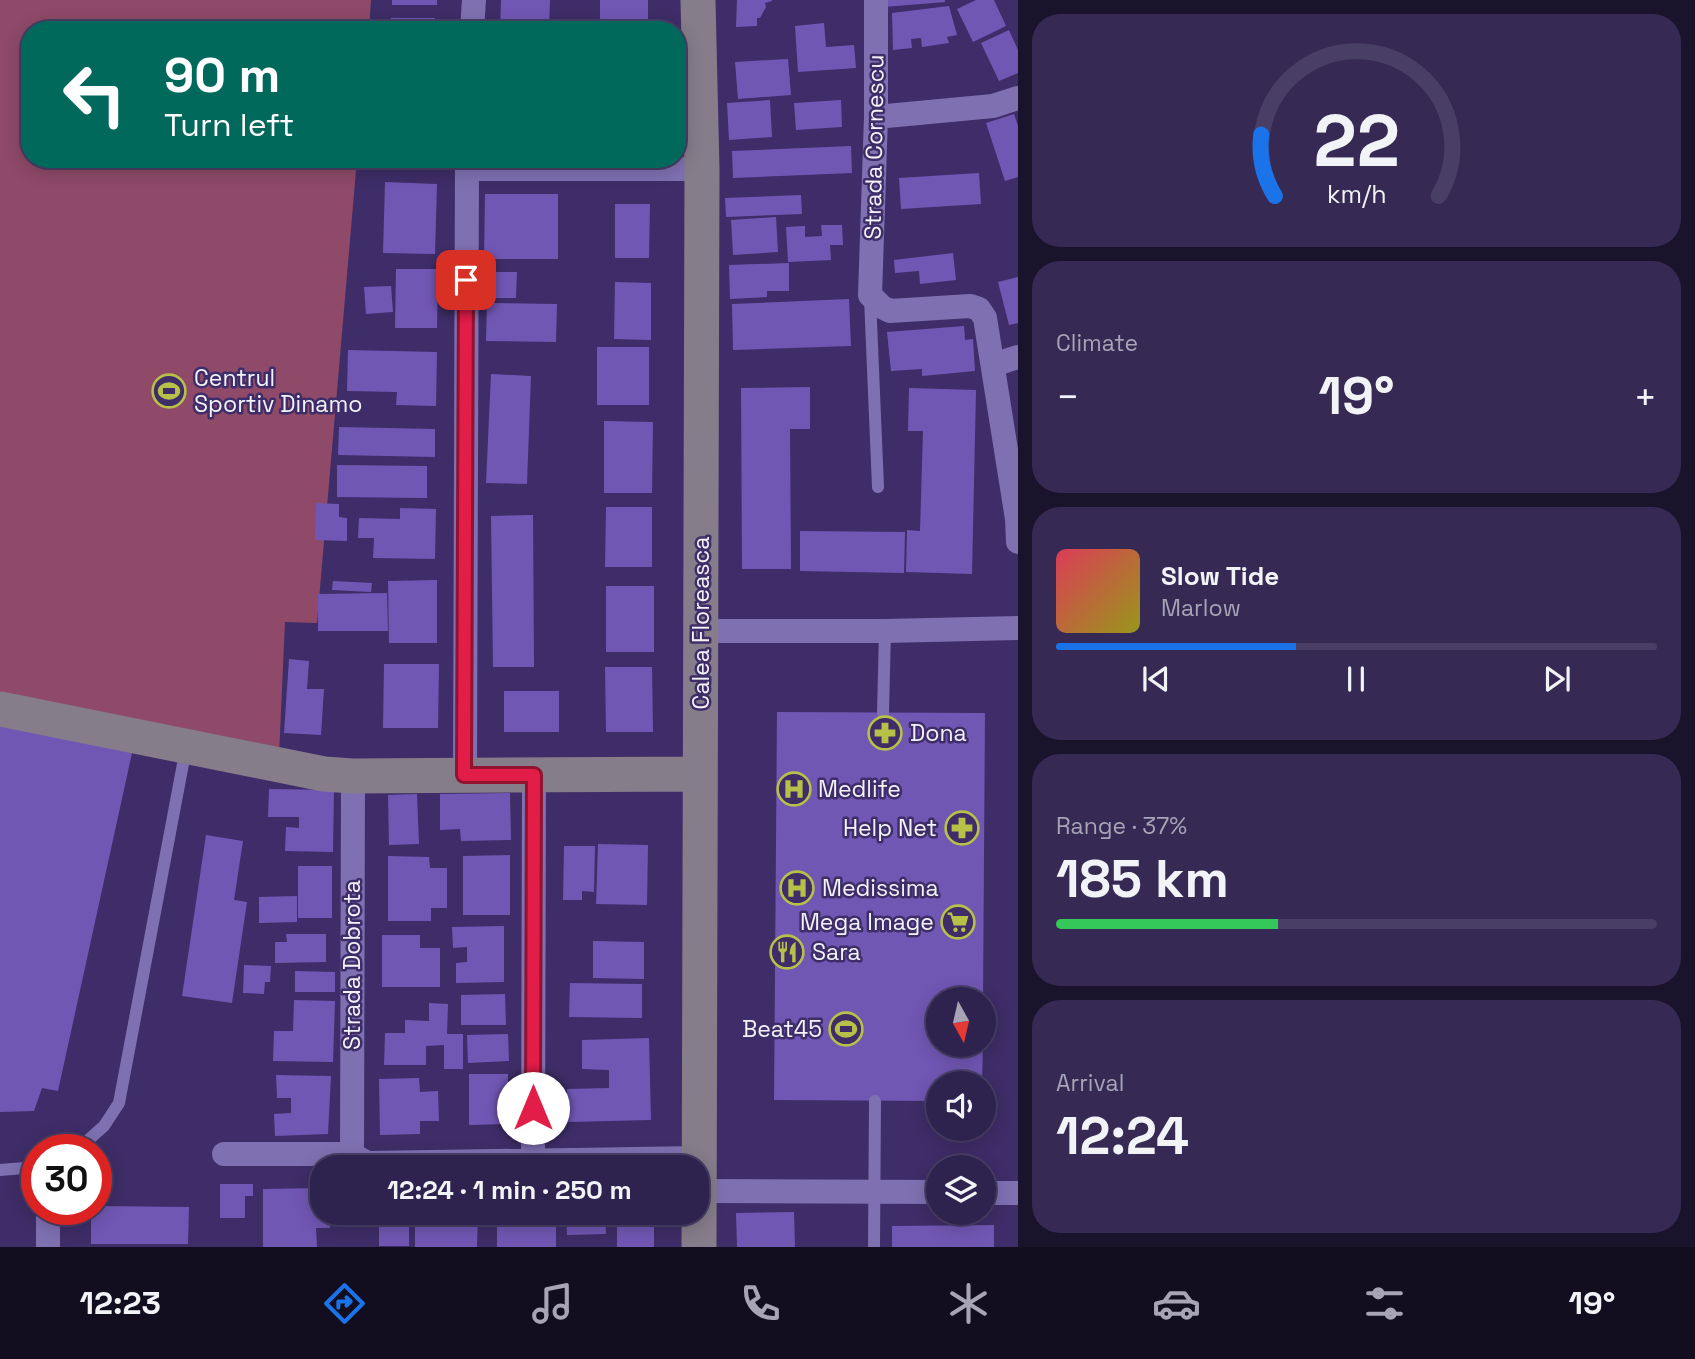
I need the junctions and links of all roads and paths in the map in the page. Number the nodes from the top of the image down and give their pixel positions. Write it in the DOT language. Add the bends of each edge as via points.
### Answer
graph roads {
  1 [pos="474,0"];
  2 [pos="698,0"];
  3 [pos="876,0"];
  4 [pos="473,21"];
  5 [pos="1018,98"];
  6 [pos="876,117"];
  7 [pos="467,168"];
  8 [pos="655,168"];
  9 [pos="702,169"];
  10 [pos="870,295"];
  11 [pos="1018,357"];
  12 [pos="993,365"];
  13 [pos="877,487"];
  14 [pos="1017,527"];
  15 [pos="1018,628"];
  16 [pos="701,631"];
  17 [pos="885,631"];
  18 [pos="0,709"];
  19 [pos="883,713"];
  20 [pos="186,748"];
  21 [pos="700,774"];
  22 [pos="464,775"];
  23 [pos="534,775"];
  24 [pos="353,776"];
  25 [pos="875,1101"];
  26 [pos="95,1134"];
  27 [pos="224,1154"];
  28 [pos="352,1154"];
  29 [pos="533,1155"];
  30 [pos="699,1155"];
  31 [pos="21,1168"];
  32 [pos="0,1170"];
  33 [pos="709,1175"];
  34 [pos="874,1192"];
  35 [pos="926,1192"];
  36 [pos="996,1192"];
  37 [pos="1018,1193"];
  38 [pos="48,1225"];
  39 [pos="699,1225"];
  40 [pos="48,1247"];
  41 [pos="699,1247"];
  42 [pos="874,1247"];
  1 -- 4 [label="street"];
  2 -- 9 [label="street, Calea Floreasca"];
  3 -- 6 [label="street, Strada Cornescu"];
  5 -- 6 [label="street" via="993,106"];
  6 -- 10 [label="street, Strada Cornescu"];
  7 -- 22 [label="street"];
  8 -- 9 [label="street"];
  9 -- 16 [label="street, Calea Floreasca"];
  10 -- 12 [label="street" via="890,311 979,309 985,318"];
  10 -- 13 [label="lane"];
  11 -- 12 [label="street"];
  12 -- 14 [label="street"];
  15 -- 17 [label="street"];
  16 -- 17 [label="street"];
  16 -- 21 [label="street, Calea Floreasca"];
  17 -- 19 [label="lane"];
  18 -- 20 [label="street"];
  20 -- 24 [label="street"];
  20 -- 26 [label="lane" via="119,1103"];
  21 -- 23 [label="street"];
  21 -- 30 [label="street, Calea Floreasca"];
  22 -- 23 [label="street"];
  22 -- 24 [label="street"];
  23 -- 29 [label="street"];
  24 -- 28 [label="street, Strada Dobrota"];
  25 -- 34 [label="lane"];
  27 -- 28 [label="street"];
  31 -- 32 [label="lane"];
  33 -- 34 [label="street"];
  34 -- 35 [label="street"];
  34 -- 42 [label="lane"];
  36 -- 37 [label="street"];
  38 -- 40 [label="street"];
  39 -- 41 [label="street, Calea Floreasca"];
}
